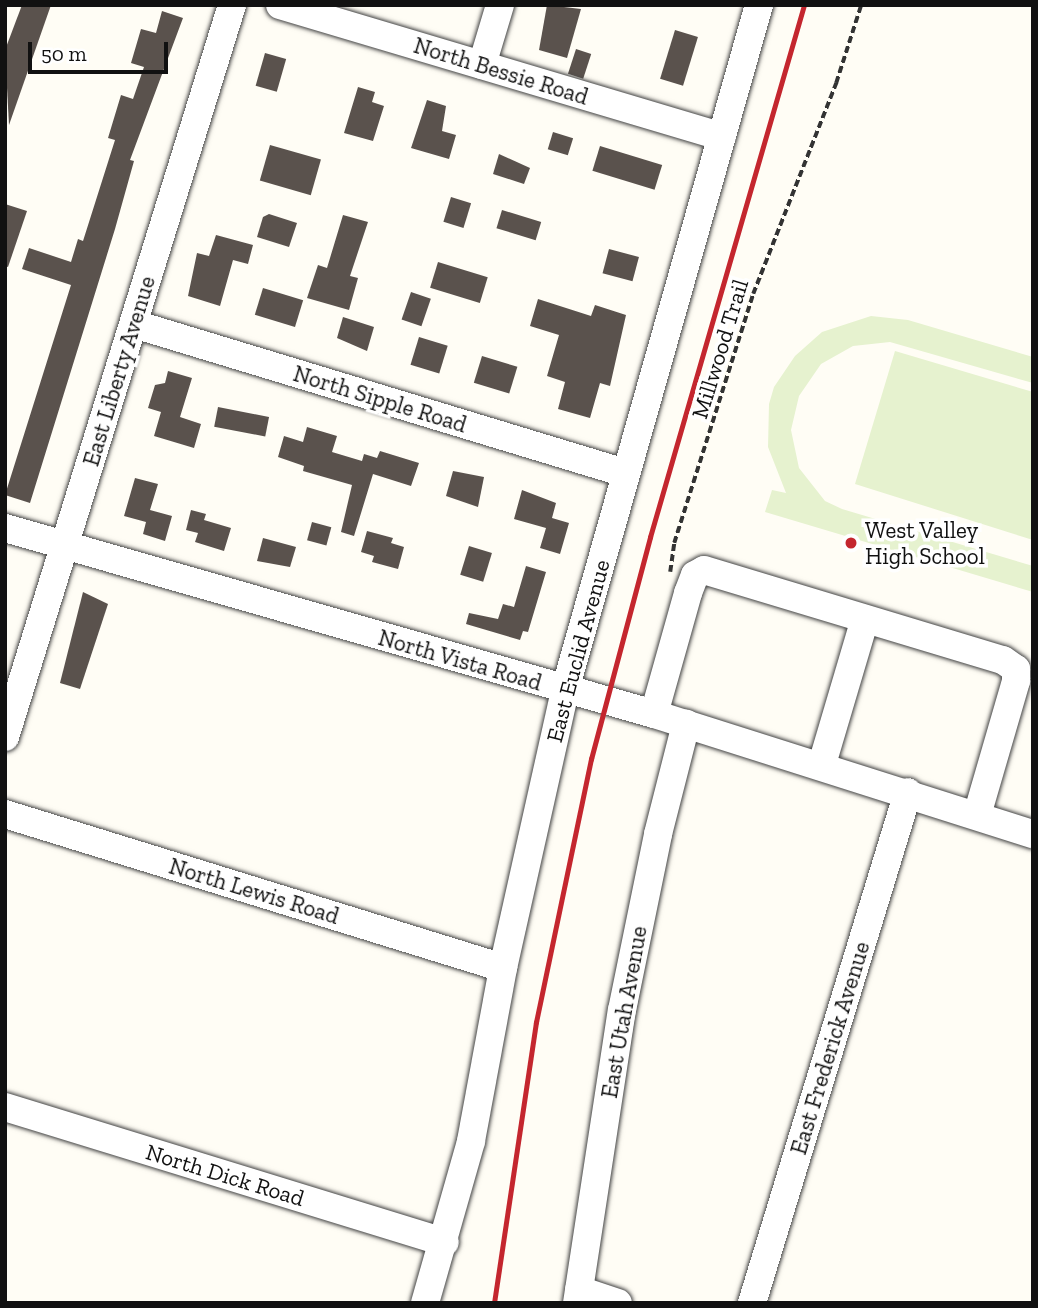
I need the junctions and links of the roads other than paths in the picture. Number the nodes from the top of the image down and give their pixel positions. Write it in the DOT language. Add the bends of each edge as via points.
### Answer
graph roads {
  1 [pos="232,5"];
  2 [pos="280,5"];
  3 [pos="500,5"];
  4 [pos="759,5"];
  5 [pos="482,65"];
  6 [pos="722,137"];
  7 [pos="134,324"];
  8 [pos="625,473"];
  9 [pos="5,528"];
  10 [pos="65,547"];
  11 [pos="865,618"];
  12 [pos="565,690"];
  13 [pos="654,713"];
  14 [pos="686,723"];
  15 [pos="5,737"];
  16 [pos="822,764"];
  17 [pos="908,792"];
  18 [pos="5,814"];
  19 [pos="977,815"];
  20 [pos="1033,834"];
  21 [pos="503,968"];
  22 [pos="5,1107"];
  23 [pos="445,1242"];
  24 [pos="578,1297"];
  25 [pos="425,1303"];
  26 [pos="618,1303"];
  27 [pos="752,1303"];
  1 -- 7 [label="street, East Liberty Avenue"];
  2 -- 5 [label="street, North Bessie Road"];
  3 -- 5 [label="street"];
  4 -- 6 [label="street, East Euclid Avenue"];
  5 -- 6 [label="street, North Bessie Road"];
  6 -- 8 [label="street, East Euclid Avenue"];
  7 -- 8 [label="street, North Sipple Road"];
  7 -- 10 [label="street, East Liberty Avenue"];
  8 -- 12 [label="street, East Euclid Avenue"];
  9 -- 10 [label="street, North Vista Road"];
  10 -- 12 [label="street, North Vista Road"];
  10 -- 15 [label="street, East Liberty Avenue"];
  11 -- 13 [label="street" via="704,570 695,575 688,593"];
  11 -- 16 [label="street"];
  11 -- 19 [label="street" via="1003,660 1016,669"];
  12 -- 13 [label="street, North Vista Road"];
  12 -- 21 [label="street, East Euclid Avenue"];
  13 -- 14 [label="street, North Vista Road"];
  14 -- 16 [label="street, North Vista Road"];
  14 -- 24 [label="street, East Utah Avenue" via="622,1010"];
  16 -- 17 [label="street, North Vista Road"];
  17 -- 19 [label="street, North Vista Road"];
  17 -- 27 [label="street, East Frederick Avenue"];
  18 -- 21 [label="street, North Lewis Road"];
  19 -- 20 [label="street, North Vista Road"];
  21 -- 23 [label="street, East Euclid Avenue" via="471,1141"];
  22 -- 23 [label="street, North Dick Road"];
  23 -- 25 [label="street, East Euclid Avenue"];
  24 -- 26 [label="street"];
}
